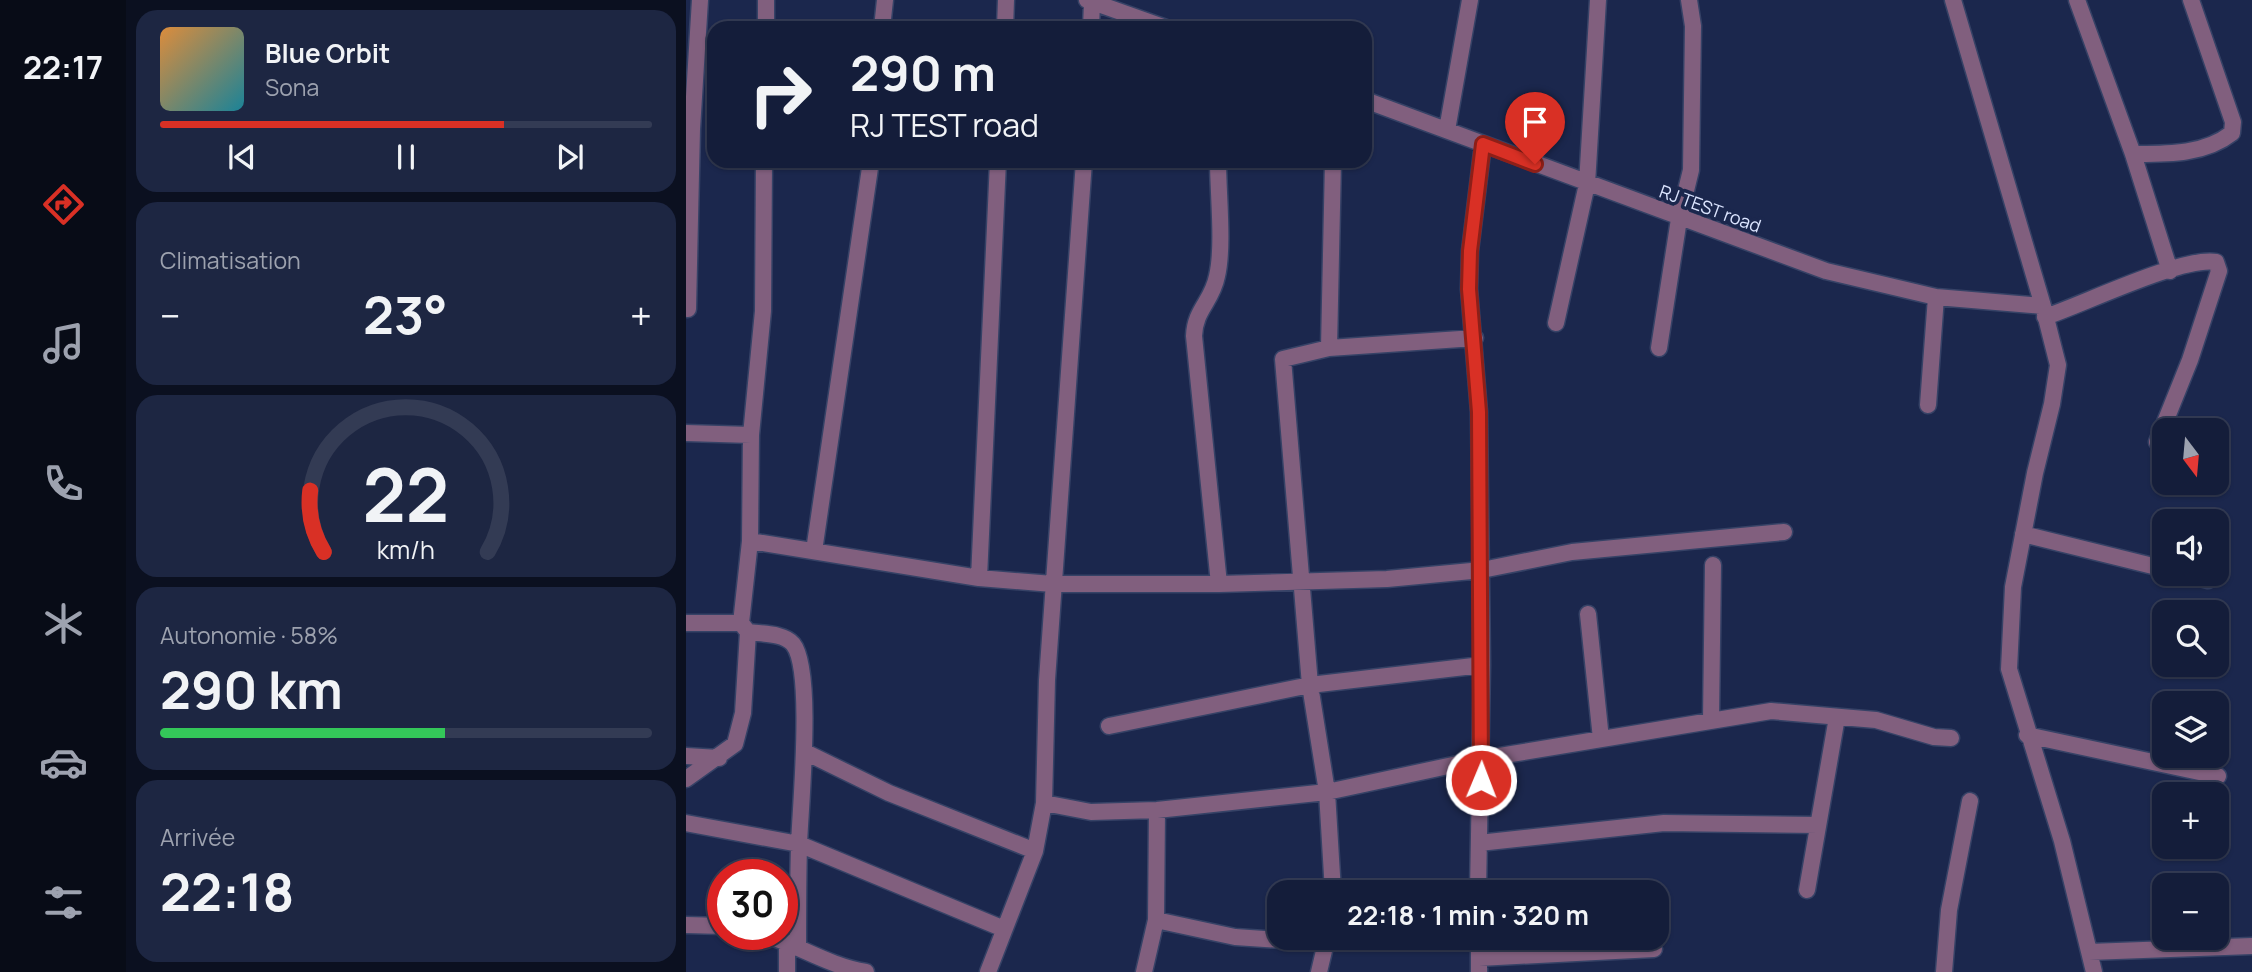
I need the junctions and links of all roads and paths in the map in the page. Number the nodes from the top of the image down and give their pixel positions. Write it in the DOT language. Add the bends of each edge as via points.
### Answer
graph roads {
  1 [pos="700,0"];
  2 [pos="766,0"];
  3 [pos="885,0"];
  4 [pos="1006,0"];
  5 [pos="1470,0"];
  6 [pos="1598,0"];
  7 [pos="1689,0"];
  8 [pos="1953,0"];
  9 [pos="2077,0"];
  10 [pos="2191,0"];
  11 [pos="1089,1"];
  12 [pos="766,21"];
  13 [pos="883,21"];
  14 [pos="1005,21"];
  15 [pos="1090,21"];
  16 [pos="1146,21"];
  17 [pos="1372,103"];
  18 [pos="1447,130"];
  19 [pos="1483,144"];
  20 [pos="2133,154"];
  21 [pos="764,168"];
  22 [pos="870,168"];
  23 [pos="998,168"];
  24 [pos="1083,168"];
  25 [pos="1218,168"];
  26 [pos="1333,168"];
  27 [pos="1587,184"];
  28 [pos="1679,219"];
  29 [pos="2170,271"];
  30 [pos="1936,297"];
  31 [pos="688,309"];
  32 [pos="2044,312"];
  33 [pos="1556,323"];
  34 [pos="1475,338"];
  35 [pos="1329,348"];
  36 [pos="1659,348"];
  37 [pos="1928,405"];
  38 [pos="2167,418"];
  39 [pos="686,433"];
  40 [pos="751,435"];
  41 [pos="1784,532"];
  42 [pos="2023,534"];
  43 [pos="750,541"];
  44 [pos="814,551"];
  45 [pos="1713,565"];
  46 [pos="2152,566"];
  47 [pos="1482,570"];
  48 [pos="979,578"];
  49 [pos="1301,583"];
  50 [pos="1053,584"];
  51 [pos="1219,584"];
  52 [pos="1588,614"];
  53 [pos="686,623"];
  54 [pos="744,627"];
  55 [pos="1482,665"];
  56 [pos="1310,685"];
  57 [pos="1837,717"];
  58 [pos="1711,720"];
  59 [pos="1109,726"];
  60 [pos="2027,735"];
  61 [pos="1951,738"];
  62 [pos="1601,739"];
  63 [pos="805,752"];
  64 [pos="686,756"];
  65 [pos="719,758"];
  66 [pos="1481,759"];
  67 [pos="2218,776"];
  68 [pos="686,779"];
  69 [pos="1327,792"];
  70 [pos="1970,801"];
  71 [pos="1044,803"];
  72 [pos="1157,810"];
  73 [pos="686,823"];
  74 [pos="1818,824"];
  75 [pos="799,844"];
  76 [pos="1479,844"];
  77 [pos="1035,851"];
  78 [pos="798,859"];
  79 [pos="1332,880"];
  80 [pos="1478,880"];
  81 [pos="1807,890"];
  82 [pos="1156,920"];
  83 [pos="686,925"];
  84 [pos="707,926"];
  85 [pos="1004,929"];
  86 [pos="1267,938"];
  87 [pos="2252,946"];
  88 [pos="798,948"];
  89 [pos="791,950"];
  90 [pos="1324,950"];
  91 [pos="1643,950"];
  92 [pos="2089,952"];
  93 [pos="1479,965"];
  94 [pos="846,970"];
  95 [pos="787,972"];
  96 [pos="866,972"];
  97 [pos="988,972"];
  98 [pos="1144,972"];
  99 [pos="1319,972"];
  100 [pos="1944,972"];
  101 [pos="2094,972"];
  1 -- 31 [label="street"];
  2 -- 12 [label="street"];
  3 -- 13 [label="street"];
  4 -- 14 [label="street"];
  5 -- 18 [label="street"];
  6 -- 27 [label="street"];
  7 -- 28 [label="street" via="1693,26 1691,170"];
  8 -- 32 [label="street"];
  9 -- 20 [label="street"];
  10 -- 20 [label="street" via="2233,122 2232,133 2180,154"];
  11 -- 15 [label="street"];
  11 -- 16 [label="street"];
  17 -- 18 [label="street, RJ TEST road"];
  18 -- 19 [label="street, RJ TEST road"];
  19 -- 27 [label="street, RJ TEST road"];
  19 -- 34 [label="street" via="1470,251"];
  20 -- 29 [label="street"];
  21 -- 40 [label="street" via="763,311"];
  22 -- 44 [label="street"];
  23 -- 48 [label="street"];
  24 -- 50 [label="street"];
  25 -- 51 [label="street" via="1218,274 1212,297 1195,319 1194,336"];
  26 -- 35 [label="street"];
  27 -- 28 [label="street, RJ TEST road"];
  27 -- 33 [label="street"];
  28 -- 30 [label="street, RJ TEST road" via="1826,271"];
  28 -- 36 [label="street"];
  29 -- 32 [label="street"];
  29 -- 38 [label="street" via="2207,260 2216,262 2219,271"];
  30 -- 32 [label="street, RJ TEST road"];
  30 -- 37 [label="street"];
  32 -- 42 [label="street" via="2058,365"];
  34 -- 35 [label="street"];
  34 -- 47 [label="street"];
  35 -- 49 [label="street" via="1287,356 1282,366"];
  39 -- 40 [label="street"];
  40 -- 43 [label="street"];
  41 -- 47 [label="street" via="1572,552"];
  42 -- 46 [label="street"];
  42 -- 60 [label="street" via="2013,587 2009,669"];
  43 -- 44 [label="street"];
  43 -- 54 [label="street"];
  44 -- 48 [label="street"];
  45 -- 58 [label="street"];
  47 -- 49 [label="street"];
  47 -- 55 [label="street"];
  48 -- 50 [label="street"];
  49 -- 51 [label="street"];
  49 -- 56 [label="street"];
  50 -- 51 [label="street"];
  50 -- 71 [label="street"];
  52 -- 62 [label="street"];
  53 -- 54 [label="street"];
  54 -- 63 [label="street" via="784,637 798,654"];
  54 -- 65 [label="street" via="743,713 735,744"];
  55 -- 56 [label="street"];
  55 -- 66 [label="street"];
  56 -- 59 [label="street"];
  56 -- 69 [label="street"];
  57 -- 58 [label="street" via="1771,711"];
  57 -- 61 [label="street" via="1876,720"];
  57 -- 74 [label="street"];
  58 -- 62 [label="street"];
  60 -- 67 [label="street"];
  60 -- 92 [label="street" via="2062,841"];
  62 -- 66 [label="street"];
  63 -- 75 [label="street"];
  63 -- 77 [label="street" via="888,793"];
  64 -- 65 [label="street"];
  65 -- 68 [label="street"];
  66 -- 69 [label="street"];
  66 -- 76 [label="street"];
  69 -- 72 [label="street"];
  69 -- 79 [label="street"];
  70 -- 100 [label="street" via="1949,911"];
  71 -- 72 [label="street" via="1091,812"];
  71 -- 77 [label="street"];
  72 -- 82 [label="street"];
  73 -- 75 [label="street"];
  74 -- 76 [label="street" via="1664,823"];
  74 -- 81 [label="street"];
  75 -- 78 [label="street"];
  75 -- 85 [label="street"];
  76 -- 80 [label="street"];
  77 -- 85 [label="street"];
  82 -- 86 [label="street" via="1235,937"];
  82 -- 98 [label="street"];
  83 -- 84 [label="street"];
  85 -- 97 [label="street"];
  87 -- 92 [label="street"];
  88 -- 94 [label="street"];
  89 -- 95 [label="street"];
  90 -- 99 [label="street"];
  91 -- 93 [label="street"];
  92 -- 101 [label="street"];
  94 -- 96 [label="street"];
}
